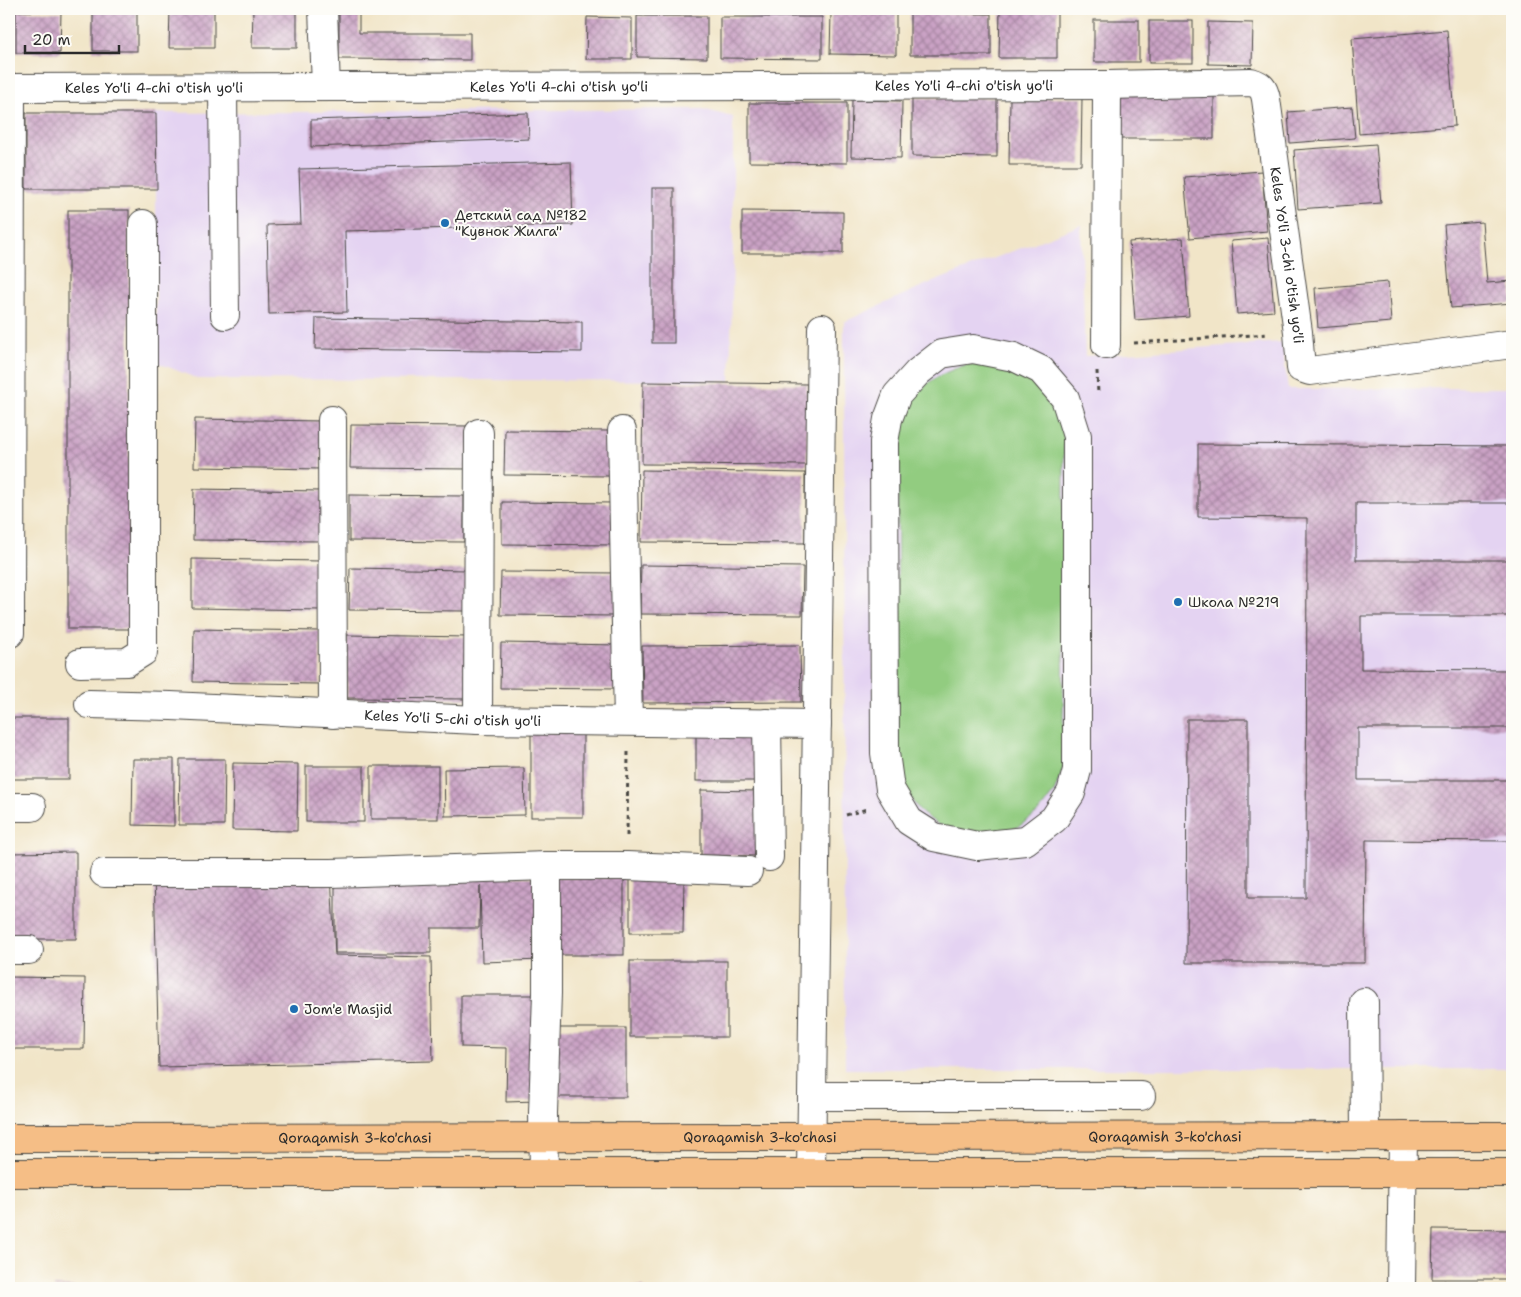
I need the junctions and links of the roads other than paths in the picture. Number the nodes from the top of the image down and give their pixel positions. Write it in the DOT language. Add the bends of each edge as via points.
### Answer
graph roads {
  1 [pos="323,9"];
  2 [pos="1106,85"];
  3 [pos="10,88"];
  4 [pos="223,88"];
  5 [pos="326,88"];
  6 [pos="143,224"];
  7 [pos="10,262"];
  8 [pos="225,315"];
  9 [pos="822,328"];
  10 [pos="1512,344"];
  11 [pos="1106,345"];
  12 [pos="332,420"];
  13 [pos="622,431"];
  14 [pos="479,433"];
  15 [pos="10,572"];
  16 [pos="10,633"];
  17 [pos="80,663"];
  18 [pos="89,704"];
  19 [pos="333,714"];
  20 [pos="478,720"];
  21 [pos="628,722"];
  22 [pos="767,723"];
  23 [pos="817,724"];
  24 [pos="890,789"];
  25 [pos="548,866"];
  26 [pos="104,873"];
  27 [pos="1364,1002"];
  28 [pos="812,1096"];
  29 [pos="1141,1096"];
  30 [pos="1364,1136"];
  31 [pos="1403,1136"];
  32 [pos="1512,1136"];
  33 [pos="812,1137"];
  34 [pos="9,1138"];
  35 [pos="544,1138"];
  36 [pos="9,1173"];
  37 [pos="544,1173"];
  38 [pos="811,1173"];
  39 [pos="1402,1173"];
  40 [pos="1512,1173"];
  41 [pos="1400,1288"];
  1 -- 5 [label="street"];
  2 -- 5 [label="street, Keles Yo'li 4-chi o'tish yo'li"];
  2 -- 10 [label="street, Keles Yo'li 3-chi o'tish yo'li" via="1251,82 1264,90 1301,368 1310,371"];
  2 -- 11 [label="street"];
  3 -- 4 [label="street, Keles Yo'li 4-chi o'tish yo'li"];
  3 -- 7 [label="street"];
  4 -- 5 [label="street, Keles Yo'li 4-chi o'tish yo'li"];
  4 -- 8 [label="street"];
  6 -- 17 [label="street" via="143,652 127,662"];
  7 -- 15 [label="street"];
  9 -- 23 [label="street"];
  12 -- 19 [label="street"];
  13 -- 21 [label="street"];
  14 -- 20 [label="street"];
  15 -- 16 [label="street"];
  18 -- 19 [label="street, Keles Yo'li 5-chi o'tish yo'li"];
  19 -- 20 [label="street, Keles Yo'li 5-chi o'tish yo'li"];
  20 -- 21 [label="street, Keles Yo'li 5-chi o'tish yo'li"];
  21 -- 22 [label="street, Keles Yo'li 5-chi o'tish yo'li"];
  22 -- 23 [label="street, Keles Yo'li 5-chi o'tish yo'li"];
  22 -- 25 [label="street" via="759,864"];
  23 -- 28 [label="street"];
  24 -- 24 [label="street" via="909,821 934,837 976,846 1025,841 1054,819 1071,793 1077,770 1077,436 1065,398 1041,370 1014,357 973,349 940,354 898,395 888,419 884,442 885,753"];
  25 -- 26 [label="street" via="331,873"];
  25 -- 35 [label="street"];
  27 -- 30 [label="street"];
  28 -- 29 [label="street"];
  28 -- 33 [label="street"];
  30 -- 31 [label="main road, Qoraqamish 3-ko'chasi"];
  30 -- 33 [label="main road, Qoraqamish 3-ko'chasi"];
  31 -- 32 [label="main road, Qoraqamish 3-ko'chasi"];
  31 -- 39 [label="street"];
  33 -- 35 [label="main road, Qoraqamish 3-ko'chasi"];
  33 -- 38 [label="street"];
  34 -- 35 [label="main road, Qoraqamish 3-ko'chasi"];
  35 -- 37 [label="street"];
  36 -- 37 [label="main road"];
  37 -- 38 [label="main road"];
  38 -- 39 [label="main road"];
  39 -- 40 [label="main road"];
  39 -- 41 [label="street"];
}
